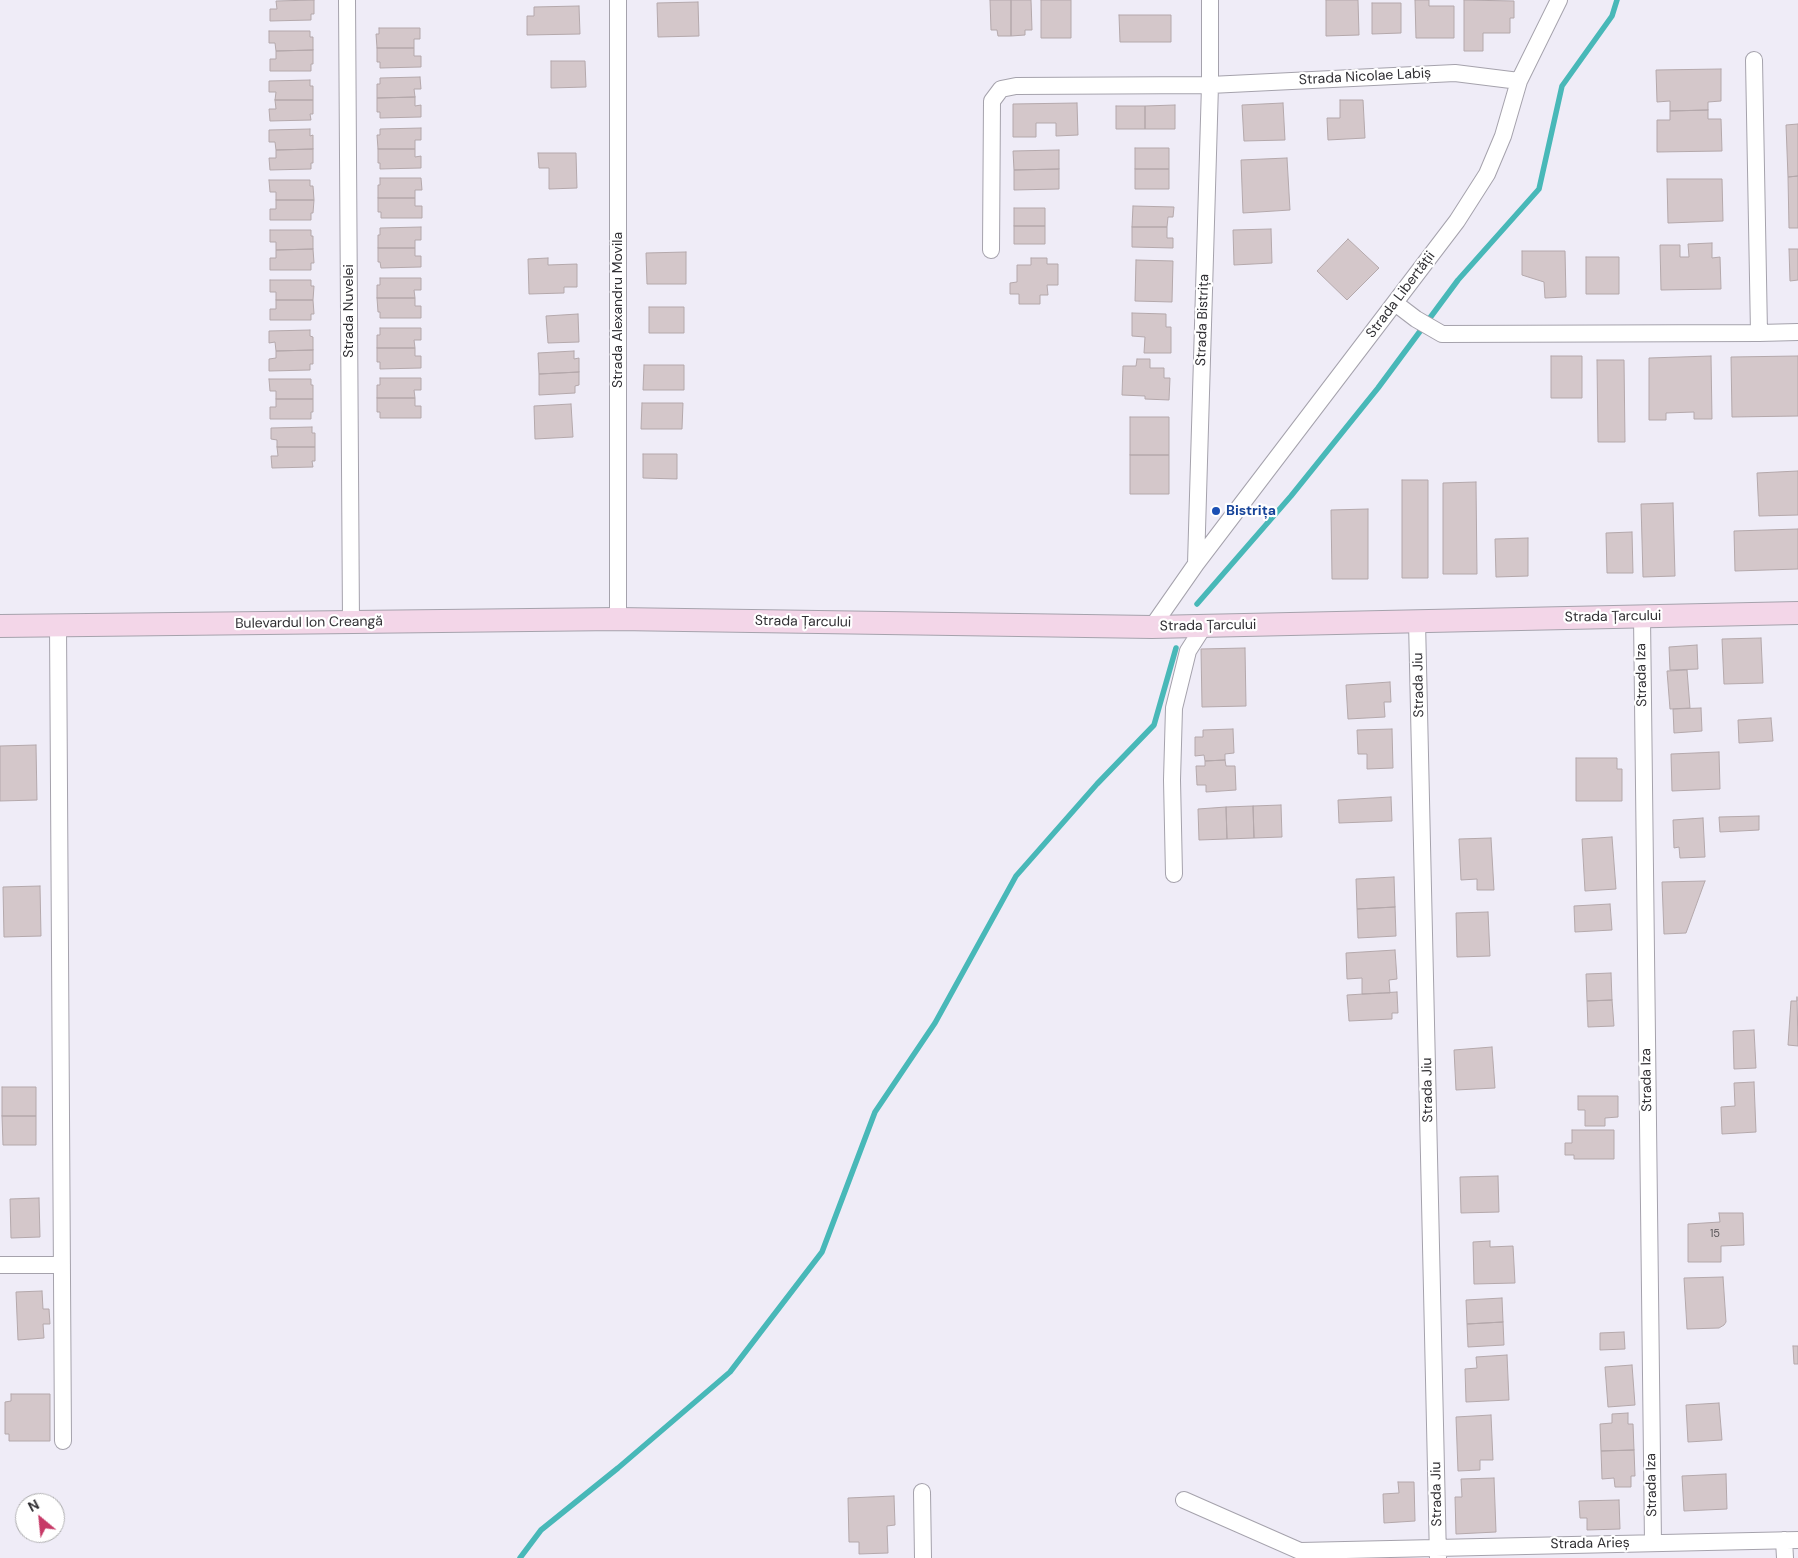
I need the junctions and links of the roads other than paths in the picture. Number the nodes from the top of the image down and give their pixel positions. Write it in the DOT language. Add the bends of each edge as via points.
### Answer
graph roads {
  1 [pos="347,0"];
  2 [pos="618,0"];
  3 [pos="1210,0"];
  4 [pos="1559,0"];
  5 [pos="1754,60"];
  6 [pos="1519,81"];
  7 [pos="1210,85"];
  8 [pos="991,250"];
  9 [pos="1395,303"];
  10 [pos="1798,332"];
  11 [pos="1759,334"];
  12 [pos="1196,564"];
  13 [pos="1798,614"];
  14 [pos="1642,616"];
  15 [pos="618,619"];
  16 [pos="1418,621"];
  17 [pos="351,622"];
  18 [pos="58,625"];
  19 [pos="0,626"];
  20 [pos="1204,626"];
  21 [pos="1152,627"];
  22 [pos="1174,874"];
  23 [pos="0,1265"];
  24 [pos="62,1265"];
  25 [pos="64,1441"];
  26 [pos="922,1492"];
  27 [pos="1184,1500"];
  28 [pos="1791,1540"];
  29 [pos="1653,1543"];
  30 [pos="1439,1553"];
  31 [pos="923,1558"];
  32 [pos="1785,1558"];
  1 -- 17 [label="street, Strada Nuvelei"];
  2 -- 15 [label="street, Strada Alexandru Movila"];
  3 -- 7 [label="street, Strada Bistrița"];
  4 -- 6 [label="street, Strada Libertății"];
  5 -- 11 [label="street"];
  6 -- 7 [label="street, Strada Nicolae Labiș" via="1455,73"];
  6 -- 9 [label="street, Strada Libertății" via="1503,136 1487,174 1457,221"];
  7 -- 8 [label="street, Strada Nicolae Labiș" via="1016,86 1001,89 992,101"];
  7 -- 12 [label="street, Strada Bistrița"];
  9 -- 11 [label="street" via="1442,334"];
  9 -- 12 [label="street, Strada Libertății"];
  10 -- 11 [label="street"];
  12 -- 21 [label="street"];
  13 -- 14 [label="street, Strada Țarcului"];
  14 -- 16 [label="street, Strada Țarcului"];
  14 -- 29 [label="street, Strada Iza"];
  15 -- 17 [label="street, Bulevardul Ion Creangă"];
  15 -- 21 [label="street, Strada Țarcului"];
  16 -- 20 [label="street, Strada Țarcului"];
  16 -- 30 [label="street, Strada Jiu"];
  17 -- 18 [label="street, Bulevardul Ion Creangă"];
  18 -- 19 [label="street, Bulevardul Ion Creangă"];
  18 -- 24 [label="street"];
  20 -- 21 [label="street, Strada Țarcului"];
  20 -- 22 [label="street" via="1188,651 1174,708"];
  23 -- 24 [label="street"];
  24 -- 25 [label="street"];
  26 -- 31 [label="street"];
  27 -- 30 [label="street, Strada Arieș" via="1300,1550"];
  28 -- 29 [label="street, Strada Arieș"];
  28 -- 32 [label="street"];
  29 -- 30 [label="street, Strada Arieș"];
}
